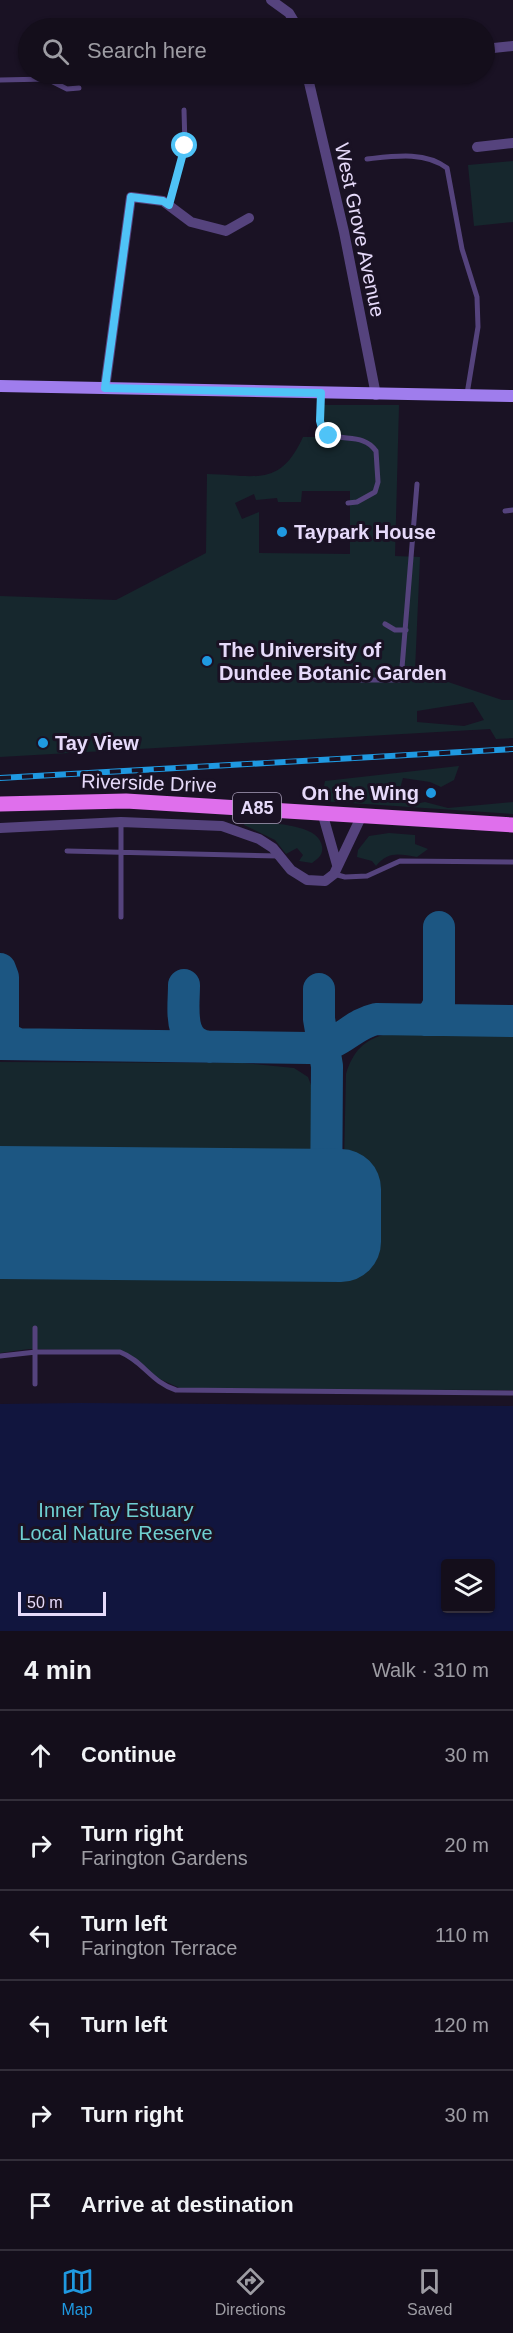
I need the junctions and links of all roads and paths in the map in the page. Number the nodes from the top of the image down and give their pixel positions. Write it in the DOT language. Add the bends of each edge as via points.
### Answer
graph roads {
  1 [pos="271,0"];
  2 [pos="292,18"];
  3 [pos="513,46"];
  4 [pos="495,48"];
  5 [pos="0,80"];
  6 [pos="18,80"];
  7 [pos="57,84"];
  8 [pos="310,84"];
  9 [pos="79,88"];
  10 [pos="184,110"];
  11 [pos="513,143"];
  12 [pos="477,147"];
  13 [pos="367,159"];
  14 [pos="169,205"];
  15 [pos="249,218"];
  16 [pos="0,386"];
  17 [pos="105,388"];
  18 [pos="321,393"];
  19 [pos="376,395"];
  20 [pos="467,396"];
  21 [pos="513,396"];
  22 [pos="417,484"];
  23 [pos="348,503"];
  24 [pos="513,510"];
  25 [pos="505,511"];
  26 [pos="385,624"];
  27 [pos="406,630"];
  28 [pos="360,680"];
  29 [pos="0,804"];
  30 [pos="322,812"];
  31 [pos="362,815"];
  32 [pos="121,822"];
  33 [pos="513,825"];
  34 [pos="0,828"];
  35 [pos="67,851"];
  36 [pos="121,852"];
  37 [pos="279,856"];
  38 [pos="513,862"];
  39 [pos="335,870"];
  40 [pos="120,917"];
  41 [pos="35,1328"];
  42 [pos="36,1352"];
  43 [pos="0,1356"];
  44 [pos="35,1384"];
  45 [pos="513,1393"];
  1 -- 2 [label="street"];
  3 -- 4 [label="street"];
  5 -- 6 [label="lane"];
  7 -- 9 [label="lane" via="67,89"];
  8 -- 19 [label="street, West Grove Avenue"];
  10 -- 14 [label="lane" via="185,146"];
  11 -- 12 [label="street"];
  13 -- 20 [label="lane" via="398,155 426,158 447,168 462,249 477,297 478,327"];
  14 -- 15 [label="street" via="191,222 226,231"];
  14 -- 17 [label="street" via="131,197"];
  16 -- 17 [label="street"];
  17 -- 18 [label="street"];
  18 -- 19 [label="street"];
  18 -- 23 [label="lane" via="323,432 336,438 364,440 376,451 375,492"];
  19 -- 20 [label="street"];
  20 -- 21 [label="street"];
  22 -- 27 [label="lane"];
  24 -- 25 [label="lane"];
  26 -- 27 [label="lane" via="395,630"];
  27 -- 28 [label="lane" via="401,680"];
  29 -- 30 [label="main road, Riverside Drive / A85" via="126,801"];
  30 -- 31 [label="main road, Riverside Drive / A85"];
  30 -- 39 [label="street"];
  31 -- 33 [label="main road, Riverside Drive / A85"];
  31 -- 39 [label="street"];
  32 -- 34 [label="street"];
  32 -- 36 [label="lane"];
  32 -- 37 [label="street" via="222,826 259,839"];
  35 -- 36 [label="lane"];
  36 -- 37 [label="lane"];
  36 -- 40 [label="lane"];
  37 -- 39 [label="street" via="307,880 325,881"];
  38 -- 39 [label="lane" via="400,861 367,876 345,878"];
  41 -- 42 [label="lane"];
  42 -- 43 [label="lane"];
  42 -- 44 [label="lane"];
  42 -- 45 [label="lane" via="120,1352 132,1357 161,1386 176,1390"];
}
